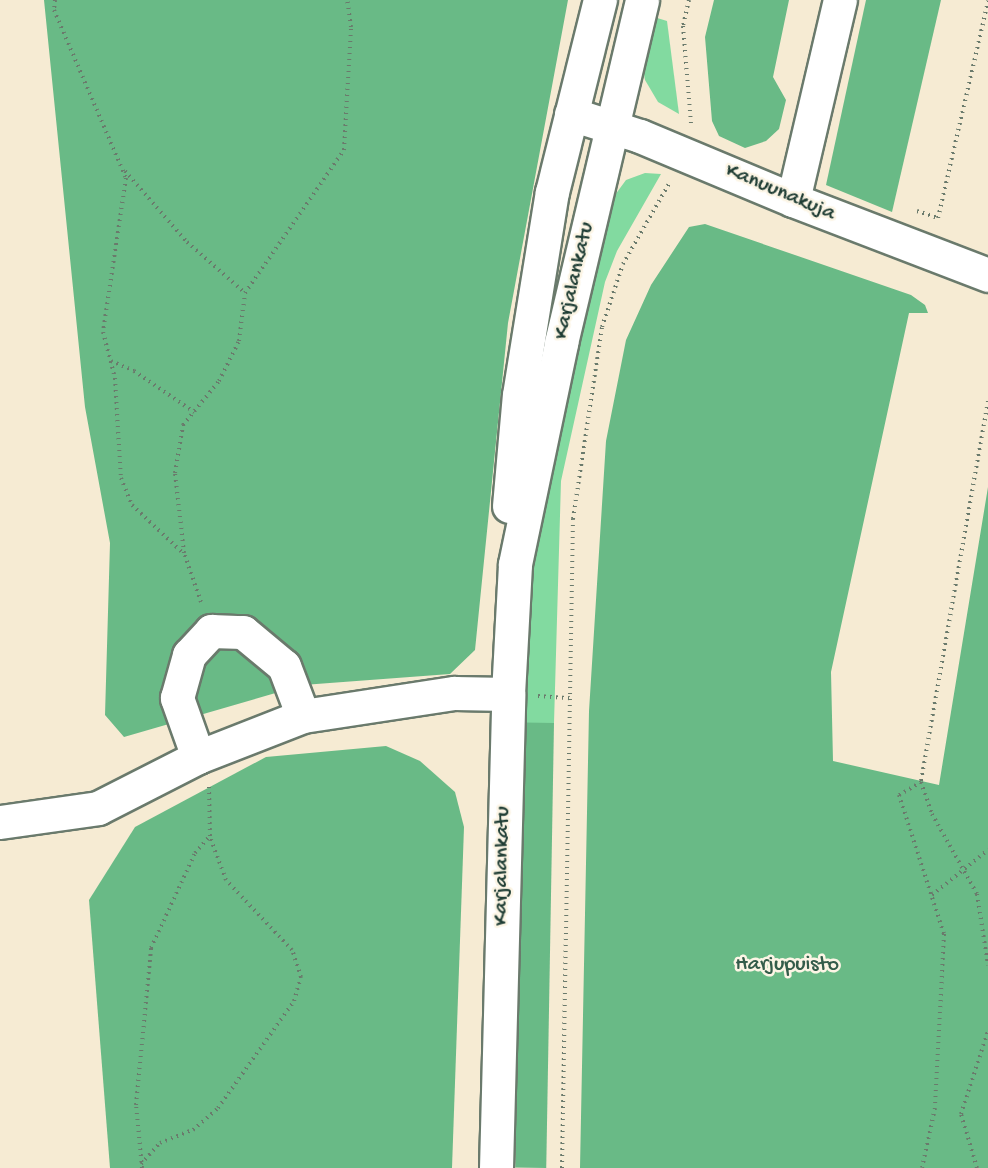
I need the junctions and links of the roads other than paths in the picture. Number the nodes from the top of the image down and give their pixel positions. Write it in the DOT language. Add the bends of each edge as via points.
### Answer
graph roads {
  1 [pos="600,0"];
  2 [pos="642,0"];
  3 [pos="840,0"];
  4 [pos="571,114"];
  5 [pos="611,125"];
  6 [pos="793,200"];
  7 [pos="988,275"];
  8 [pos="515,564"];
  9 [pos="508,693"];
  10 [pos="303,716"];
  11 [pos="198,757"];
  12 [pos="0,822"];
  13 [pos="495,1168"];
  1 -- 4 [label="main road, Karjalankatu"];
  2 -- 5 [label="main road, Karjalankatu"];
  3 -- 6 [label="main road"];
  4 -- 5 [label="main road, Kanuunakuja"];
  4 -- 8 [label="main road, Karjalankatu" via="552,192 519,395 509,508"];
  5 -- 6 [label="main road, Kanuunakuja"];
  5 -- 8 [label="main road, Karjalankatu"];
  6 -- 7 [label="main road, Kanuunakuja"];
  8 -- 9 [label="main road, Karjalankatu"];
  9 -- 10 [label="main road" via="454,693"];
  9 -- 13 [label="main road, Karjalankatu"];
  10 -- 11 [label="main road"];
  10 -- 11 [label="main road" via="284,666 243,632 211,631 189,655 177,698"];
  11 -- 12 [label="main road" via="98,808"];
}
